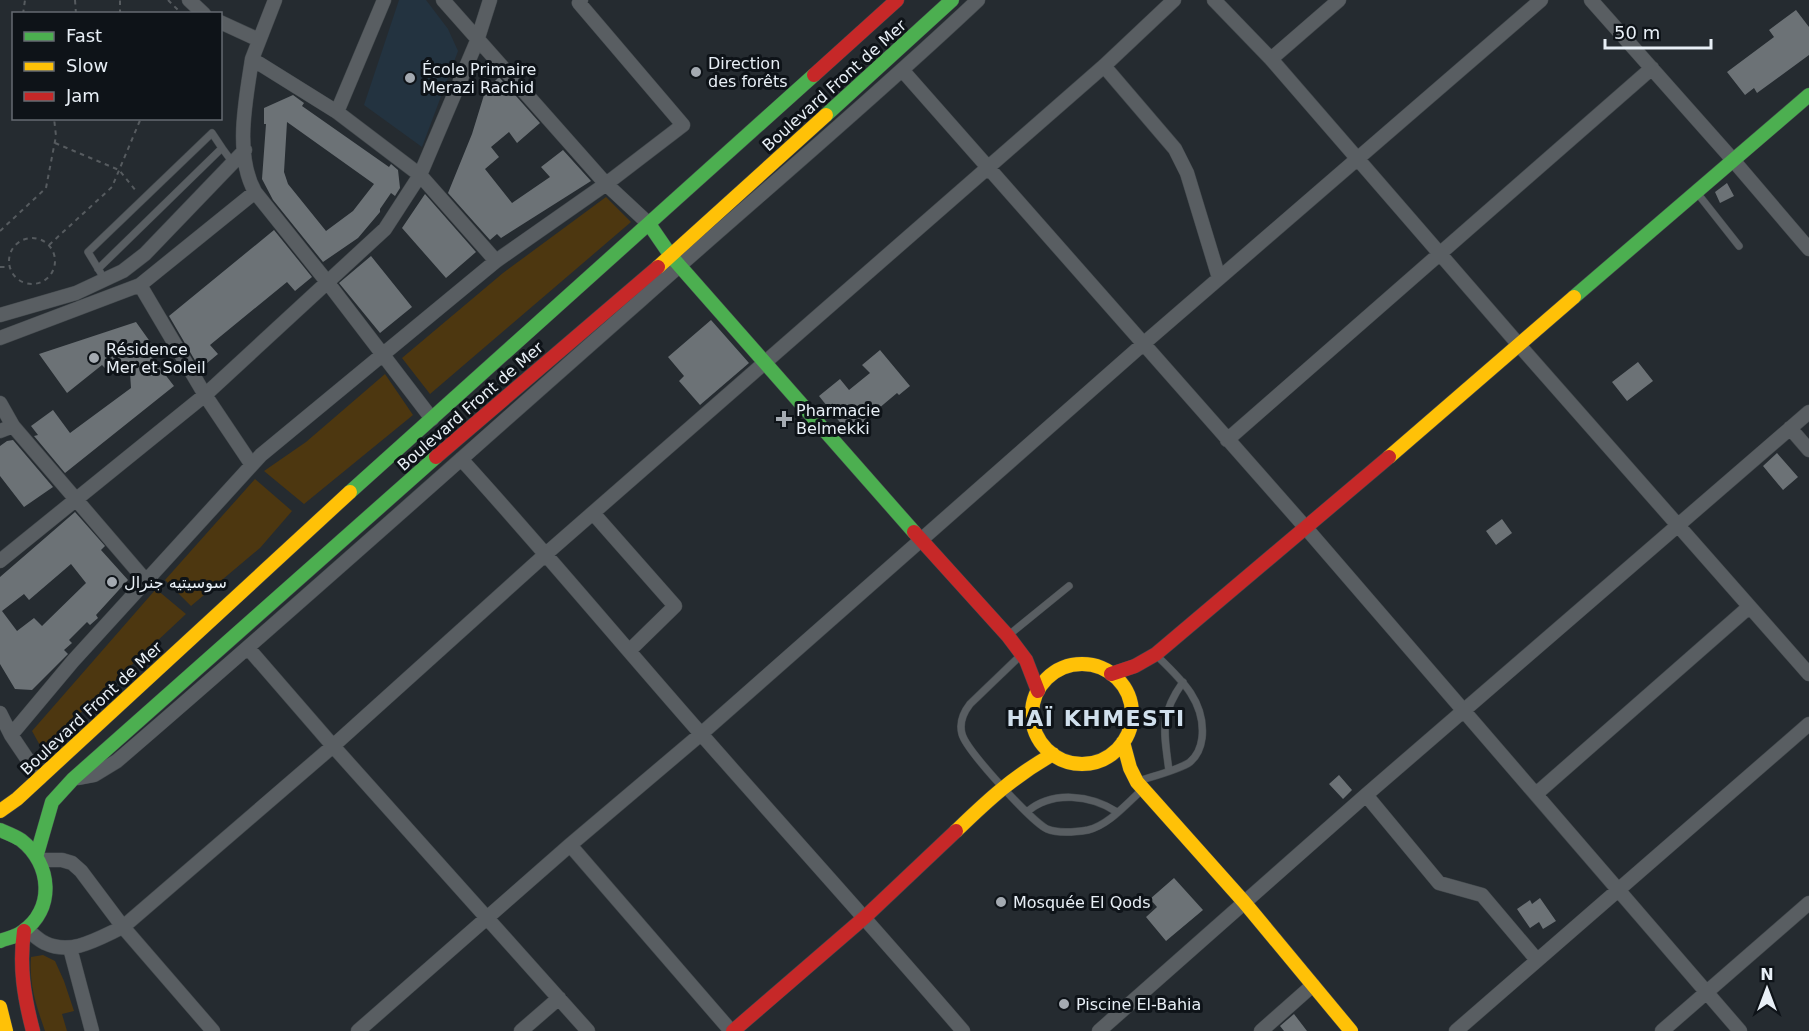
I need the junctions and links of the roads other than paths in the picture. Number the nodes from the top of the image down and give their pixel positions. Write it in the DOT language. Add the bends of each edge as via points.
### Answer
graph roads {
  1 [pos="189,0"];
  2 [pos="274,0"];
  3 [pos="384,0"];
  4 [pos="443,0"];
  5 [pos="490,0"];
  6 [pos="897,0"];
  7 [pos="952,0"];
  8 [pos="978,0"];
  9 [pos="1174,0"];
  10 [pos="1214,0"];
  11 [pos="1339,0"];
  12 [pos="1541,0"];
  13 [pos="1591,0"];
  14 [pos="577,1"];
  15 [pos="202,12"];
  16 [pos="222,23"];
  17 [pos="259,40"];
  18 [pos="477,41"];
  19 [pos="252,59"];
  20 [pos="1271,59"];
  21 [pos="1104,66"];
  22 [pos="1652,68"];
  23 [pos="903,71"];
  24 [pos="1809,95"];
  25 [pos="337,112"];
  26 [pos="222,148"];
  27 [pos="245,150"];
  28 [pos="1356,159"];
  29 [pos="1733,160"];
  30 [pos="233,163"];
  31 [pos="988,167"];
  32 [pos="420,175"];
  33 [pos="606,184"];
  34 [pos="255,192"];
  35 [pos="1696,192"];
  36 [pos="649,224"];
  37 [pos="1739,246"];
  38 [pos="1809,249"];
  39 [pos="1439,253"];
  40 [pos="675,260"];
  41 [pos="496,261"];
  42 [pos="102,275"];
  43 [pos="1219,278"];
  44 [pos="328,283"];
  45 [pos="140,285"];
  46 [pos="0,315"];
  47 [pos="0,338"];
  48 [pos="1142,345"];
  49 [pos="1518,345"];
  50 [pos="381,354"];
  51 [pos="765,362"];
  52 [pos="206,395"];
  53 [pos="0,403"];
  54 [pos="1809,412"];
  55 [pos="432,418"];
  56 [pos="7,428"];
  57 [pos="1790,429"];
  58 [pos="1227,440"];
  59 [pos="1809,450"];
  60 [pos="461,459"];
  61 [pos="252,465"];
  62 [pos="75,499"];
  63 [pos="593,513"];
  64 [pos="1677,526"];
  65 [pos="1306,528"];
  66 [pos="921,539"];
  67 [pos="547,553"];
  68 [pos="0,561"];
  69 [pos="146,581"];
  70 [pos="1068,586"];
  71 [pos="1749,607"];
  72 [pos="1008,636"];
  73 [pos="248,648"];
  74 [pos="630,650"];
  75 [pos="1024,657"];
  76 [pos="1151,658"];
  77 [pos="1057,671"];
  78 [pos="1111,674"];
  79 [pos="1809,674"];
  80 [pos="1183,682"];
  81 [pos="1038,690"];
  82 [pos="1128,696"];
  83 [pos="1464,710"];
  84 [pos="0,713"];
  85 [pos="1809,724"];
  86 [pos="701,734"];
  87 [pos="11,735"];
  88 [pos="1038,738"];
  89 [pos="1123,742"];
  90 [pos="333,746"];
  91 [pos="1053,754"];
  92 [pos="1100,760"];
  93 [pos="1169,771"];
  94 [pos="1016,776"];
  95 [pos="40,778"];
  96 [pos="73,778"];
  97 [pos="1138,782"];
  98 [pos="1003,786"];
  99 [pos="1536,794"];
  100 [pos="1366,795"];
  101 [pos="0,811"];
  102 [pos="1027,812"];
  103 [pos="1117,812"];
  104 [pos="0,830"];
  105 [pos="570,845"];
  106 [pos="39,857"];
  107 [pos="1619,889"];
  108 [pos="1244,902"];
  109 [pos="1809,903"];
  110 [pos="865,917"];
  111 [pos="487,918"];
  112 [pos="123,927"];
  113 [pos="25,930"];
  114 [pos="0,940"];
  115 [pos="70,948"];
  116 [pos="1537,960"];
  117 [pos="1313,985"];
  118 [pos="1707,992"];
  119 [pos="559,998"];
  120 [pos="0,1007"];
  121 [pos="4,1028"];
  122 [pos="33,1031"];
  123 [pos="92,1031"];
  124 [pos="213,1031"];
  125 [pos="358,1031"];
  126 [pos="521,1031"];
  127 [pos="588,1031"];
  128 [pos="732,1031"];
  129 [pos="963,1031"];
  130 [pos="1099,1031"];
  131 [pos="1261,1031"];
  132 [pos="1351,1031"];
  133 [pos="1456,1031"];
  134 [pos="1662,1031"];
  135 [pos="1740,1031"];
  1 -- 15 [label="street"];
  2 -- 17 [label="street"];
  3 -- 25 [label="street"];
  4 -- 18 [label="street"];
  5 -- 18 [label="street"];
  6 -- 36 [label="street, Boulevard Front de Mer"];
  7 -- 40 [label="street, Boulevard Front de Mer"];
  8 -- 23 [label="street"];
  9 -- 21 [label="street"];
  10 -- 20 [label="street"];
  11 -- 20 [label="street"];
  12 -- 28 [label="street"];
  13 -- 22 [label="street"];
  14 -- 33 [label="street" via="683,125"];
  16 -- 17 [label="street"];
  17 -- 19 [label="street"];
  18 -- 32 [label="street"];
  18 -- 33 [label="street"];
  19 -- 25 [label="street"];
  19 -- 27 [label="street" via="245,98"];
  20 -- 28 [label="street"];
  21 -- 31 [label="street"];
  21 -- 43 [label="street" via="1175,149 1187,173"];
  22 -- 29 [label="street"];
  22 -- 39 [label="street"];
  23 -- 31 [label="street"];
  23 -- 40 [label="street"];
  24 -- 29 [label="street"];
  25 -- 32 [label="street"];
  26 -- 30 [label="lane"];
  26 -- 42 [label="lane"];
  26 -- 42 [label="lane" via="212,133 88,252"];
  27 -- 30 [label="street"];
  27 -- 34 [label="street" via="248,179"];
  28 -- 39 [label="street"];
  28 -- 43 [label="street"];
  29 -- 35 [label="street"];
  29 -- 38 [label="street"];
  30 -- 42 [label="street" via="145,254 123,271"];
  31 -- 48 [label="street"];
  31 -- 51 [label="street"];
  32 -- 41 [label="street"];
  32 -- 44 [label="street" via="386,229"];
  33 -- 36 [label="street"];
  33 -- 41 [label="street"];
  34 -- 44 [label="street"];
  34 -- 45 [label="street"];
  35 -- 37 [label="lane"];
  35 -- 49 [label="street"];
  36 -- 40 [label="street"];
  36 -- 55 [label="street, Boulevard Front de Mer"];
  39 -- 49 [label="street"];
  39 -- 58 [label="street"];
  40 -- 51 [label="street"];
  40 -- 60 [label="street"];
  40 -- 96 [label="street, Boulevard Front de Mer" via="447,447"];
  41 -- 50 [label="street"];
  42 -- 46 [label="street" via="76,293"];
  43 -- 48 [label="street"];
  44 -- 50 [label="street"];
  44 -- 52 [label="street"];
  45 -- 47 [label="street"];
  45 -- 52 [label="street"];
  48 -- 58 [label="street"];
  48 -- 66 [label="street"];
  49 -- 64 [label="street"];
  49 -- 65 [label="street"];
  50 -- 55 [label="street"];
  50 -- 61 [label="street"];
  51 -- 63 [label="street"];
  51 -- 66 [label="street"];
  52 -- 61 [label="street"];
  52 -- 62 [label="street"];
  53 -- 56 [label="street"];
  54 -- 57 [label="street"];
  55 -- 95 [label="street, Boulevard Front de Mer"];
  56 -- 62 [label="street"];
  57 -- 59 [label="street"];
  57 -- 64 [label="street"];
  58 -- 65 [label="street"];
  60 -- 67 [label="street"];
  60 -- 73 [label="street"];
  61 -- 69 [label="street"];
  62 -- 68 [label="street"];
  62 -- 69 [label="street"];
  63 -- 67 [label="street"];
  63 -- 74 [label="street" via="675,606"];
  64 -- 71 [label="street"];
  64 -- 83 [label="street"];
  65 -- 76 [label="street"];
  65 -- 83 [label="street"];
  66 -- 72 [label="street"];
  66 -- 86 [label="street"];
  67 -- 74 [label="street"];
  67 -- 90 [label="street"];
  69 -- 87 [label="street"];
  70 -- 72 [label="lane"];
  71 -- 79 [label="street"];
  71 -- 99 [label="street"];
  72 -- 75 [label="street"];
  73 -- 90 [label="street"];
  73 -- 96 [label="street" via="117,761 94,775"];
  74 -- 86 [label="street"];
  75 -- 77 [label="street"];
  75 -- 81 [label="street"];
  75 -- 98 [label="lane" via="970,704 961,724 968,745"];
  76 -- 78 [label="street"];
  76 -- 80 [label="lane"];
  76 -- 82 [label="street"];
  77 -- 78 [label="street" via="1078,664"];
  77 -- 81 [label="street"];
  78 -- 82 [label="street"];
  80 -- 93 [label="lane" via="1170,700 1165,718"];
  80 -- 93 [label="lane" via="1199,706 1202,741 1189,763"];
  81 -- 88 [label="street" via="1032,709"];
  82 -- 89 [label="street" via="1131,724"];
  83 -- 99 [label="street"];
  83 -- 100 [label="street"];
  84 -- 87 [label="street"];
  85 -- 107 [label="street"];
  86 -- 105 [label="street"];
  86 -- 110 [label="street"];
  87 -- 95 [label="street"];
  88 -- 91 [label="street"];
  88 -- 94 [label="street"];
  89 -- 92 [label="street"];
  89 -- 97 [label="street"];
  90 -- 111 [label="street"];
  90 -- 112 [label="street"];
  91 -- 92 [label="street" via="1076,763"];
  91 -- 94 [label="street"];
  92 -- 97 [label="street"];
  93 -- 97 [label="lane"];
  94 -- 98 [label="street"];
  95 -- 101 [label="street, Boulevard Front de Mer"];
  96 -- 106 [label="street, Boulevard Front de Mer" via="52,802"];
  97 -- 103 [label="lane"];
  97 -- 108 [label="street"];
  98 -- 102 [label="lane"];
  98 -- 110 [label="street"];
  99 -- 107 [label="street"];
  100 -- 108 [label="street"];
  100 -- 116 [label="street" via="1439,883 1482,895"];
  102 -- 103 [label="lane" via="1043,800 1063,798 1095,801"];
  102 -- 103 [label="lane" via="1041,825 1060,831 1085,831"];
  104 -- 106 [label="street" via="21,838"];
  105 -- 111 [label="street"];
  105 -- 128 [label="street"];
  106 -- 112 [label="street" via="72,863"];
  106 -- 113 [label="street" via="45,872 45,898"];
  107 -- 116 [label="street"];
  107 -- 118 [label="street"];
  108 -- 117 [label="street"];
  108 -- 130 [label="street"];
  109 -- 118 [label="street"];
  110 -- 128 [label="street"];
  110 -- 129 [label="street"];
  111 -- 119 [label="street"];
  111 -- 125 [label="street"];
  112 -- 115 [label="street"];
  112 -- 124 [label="street"];
  113 -- 114 [label="street"];
  113 -- 115 [label="street" via="43,943"];
  113 -- 122 [label="street" via="20,971"];
  115 -- 123 [label="street"];
  116 -- 133 [label="street"];
  117 -- 131 [label="street"];
  117 -- 132 [label="street"];
  118 -- 134 [label="street"];
  118 -- 135 [label="street"];
  119 -- 126 [label="street"];
  119 -- 127 [label="street"];
  120 -- 121 [label="street"];
}
